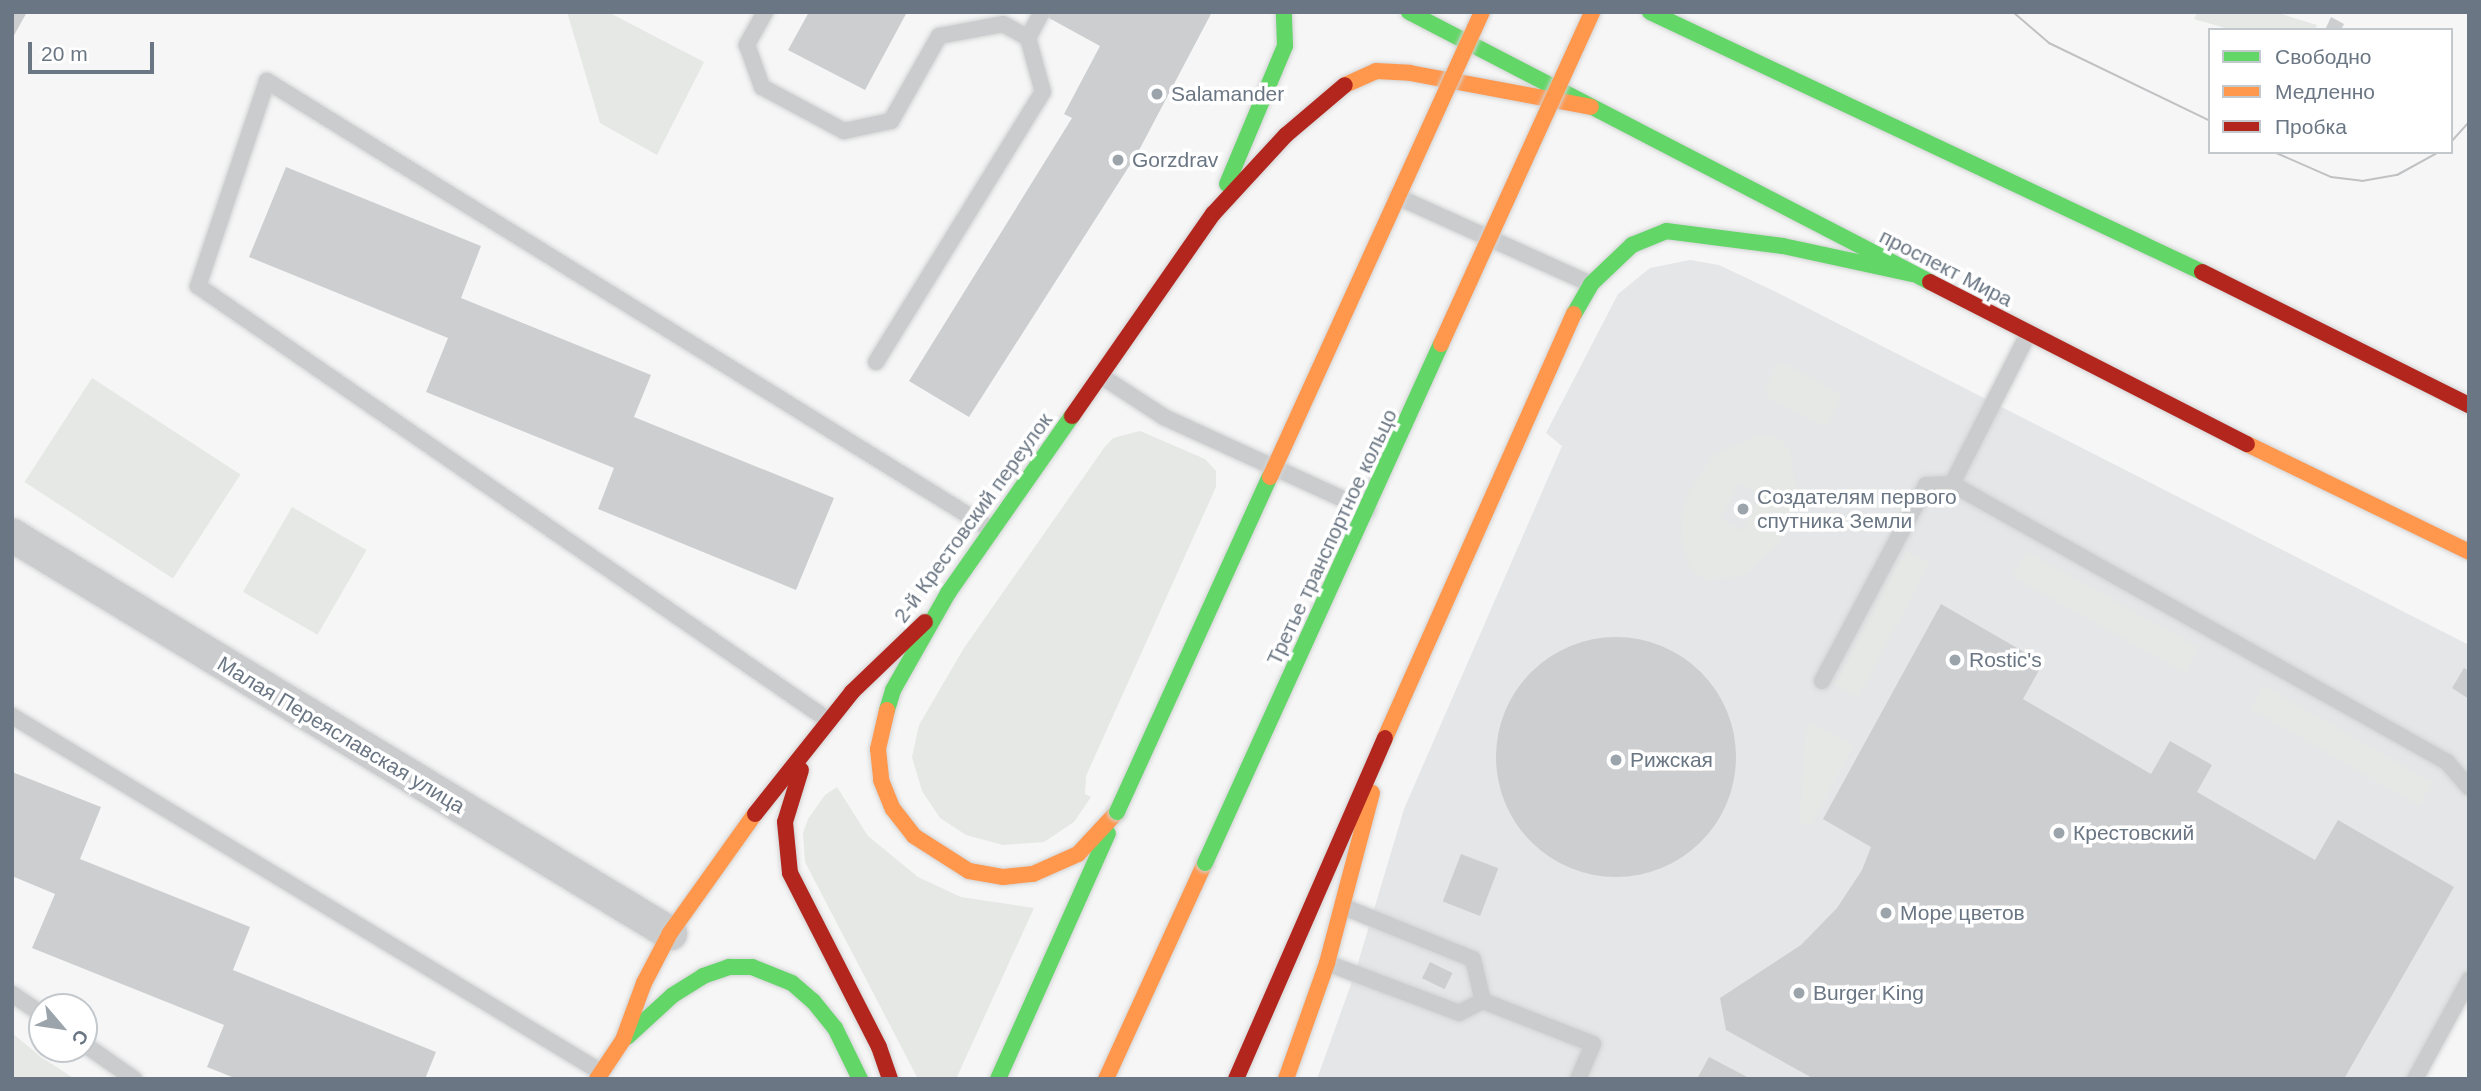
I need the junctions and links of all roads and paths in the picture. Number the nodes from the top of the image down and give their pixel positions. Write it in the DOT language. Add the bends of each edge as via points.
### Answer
graph roads {
  1 [pos="765,12"];
  2 [pos="1284,12"];
  3 [pos="1409,12"];
  4 [pos="1482,12"];
  5 [pos="1592,12"];
  6 [pos="1650,12"];
  7 [pos="1041,14"];
  8 [pos="1028,38"];
  9 [pos="1591,107"];
  10 [pos="1213,214"];
  11 [pos="1505,246"];
  12 [pos="1912,274"];
  13 [pos="1591,284"];
  14 [pos="2028,334"];
  15 [pos="876,362"];
  16 [pos="1101,376"];
  17 [pos="2466,403"];
  18 [pos="1265,463"];
  19 [pos="1952,484"];
  20 [pos="992,530"];
  21 [pos="12,535"];
  22 [pos="2469,552"];
  23 [pos="948,593"];
  24 [pos="1822,681"];
  25 [pos="12,716"];
  26 [pos="828,720"];
  27 [pos="1385,737"];
  28 [pos="814,739"];
  29 [pos="2469,787"];
  30 [pos="1117,812"];
  31 [pos="1344,907"];
  32 [pos="670,933"];
  33 [pos="1327,963"];
  34 [pos="2469,980"];
  35 [pos="12,994"];
  36 [pos="1483,1001"];
  37 [pos="28,1005"];
  38 [pos="623,1040"];
  39 [pos="98,1054"];
  40 [pos="599,1075"];
  41 [pos="134,1079"];
  42 [pos="860,1079"];
  43 [pos="890,1079"];
  44 [pos="998,1079"];
  45 [pos="1107,1079"];
  46 [pos="1236,1079"];
  47 [pos="1286,1079"];
  48 [pos="1578,1079"];
  49 [pos="2415,1079"];
  1 -- 8 [label="lane" via="747,45 762,87 844,131 891,121 939,36 1003,24"];
  2 -- 10 [label="main road, 2-й Крестовский переулок" via="1285,46 1279,64"];
  3 -- 9 [label="main road, проспект Мира"];
  4 -- 30 [label="main road, bridge"];
  5 -- 45 [label="main road, Третье транспортное кольцо, bridge"];
  6 -- 17 [label="main road" via="2254,296"];
  7 -- 8 [label="lane"];
  8 -- 15 [label="lane" via="1044,92"];
  9 -- 10 [label="main road, 2-й Крестовский переулок" via="1376,71 1352,79 1320,104"];
  9 -- 12 [label="main road, проспект Мира"];
  10 -- 16 [label="main road, 2-й Крестовский переулок"];
  11 -- 13 [label="lane"];
  11 -- 18 [label="lane" via="1389,193"];
  11 -- 18 [label="lane" via="1381,516"];
  12 -- 13 [label="main road" via="1783,246 1667,231 1632,245"];
  12 -- 14 [label="main road, проспект Мира"];
  13 -- 27 [label="main road" via="1558,343"];
  14 -- 19 [label="lane"];
  14 -- 22 [label="main road, проспект Мира"];
  16 -- 18 [label="lane" via="1150,410"];
  16 -- 20 [label="main road, 2-й Крестовский переулок"];
  19 -- 24 [label="lane" via="1926,485"];
  19 -- 29 [label="lane" via="2447,762"];
  20 -- 23 [label="main road, 2-й Крестовский переулок"];
  20 -- 26 [label="lane" via="267,81 198,286"];
  21 -- 32 [label="street, Малая Переяславская улица"];
  23 -- 26 [label="main road, 2-й Крестовский переулок" via="913,637 863,680"];
  23 -- 30 [label="main road" via="893,690 883,722 878,749 881,780 893,809 914,836 942,858 970,871 1003,877 1033,874 1078,855"];
  25 -- 40 [label="lane"];
  26 -- 28 [label="main road, 2-й Крестовский переулок"];
  27 -- 31 [label="main road"];
  27 -- 46 [label="main road"];
  28 -- 32 [label="main road, 2-й Крестовский переулок"];
  28 -- 43 [label="main road" via="785,822 788,861"];
  30 -- 44 [label="main road"];
  31 -- 33 [label="main road"];
  31 -- 36 [label="lane" via="1473,958"];
  32 -- 38 [label="main road, 2-й Крестовский переулок" via="644,983"];
  33 -- 36 [label="lane" via="1458,1013"];
  33 -- 47 [label="main road"];
  34 -- 49 [label="lane"];
  35 -- 37 [label="lane"];
  36 -- 48 [label="lane" via="1592,1044"];
  38 -- 40 [label="main road, 2-й Крестовский переулок"];
  38 -- 42 [label="main road" via="673,995 703,976 752,967 792,983 813,1001 835,1028"];
  39 -- 41 [label="lane"];
}
